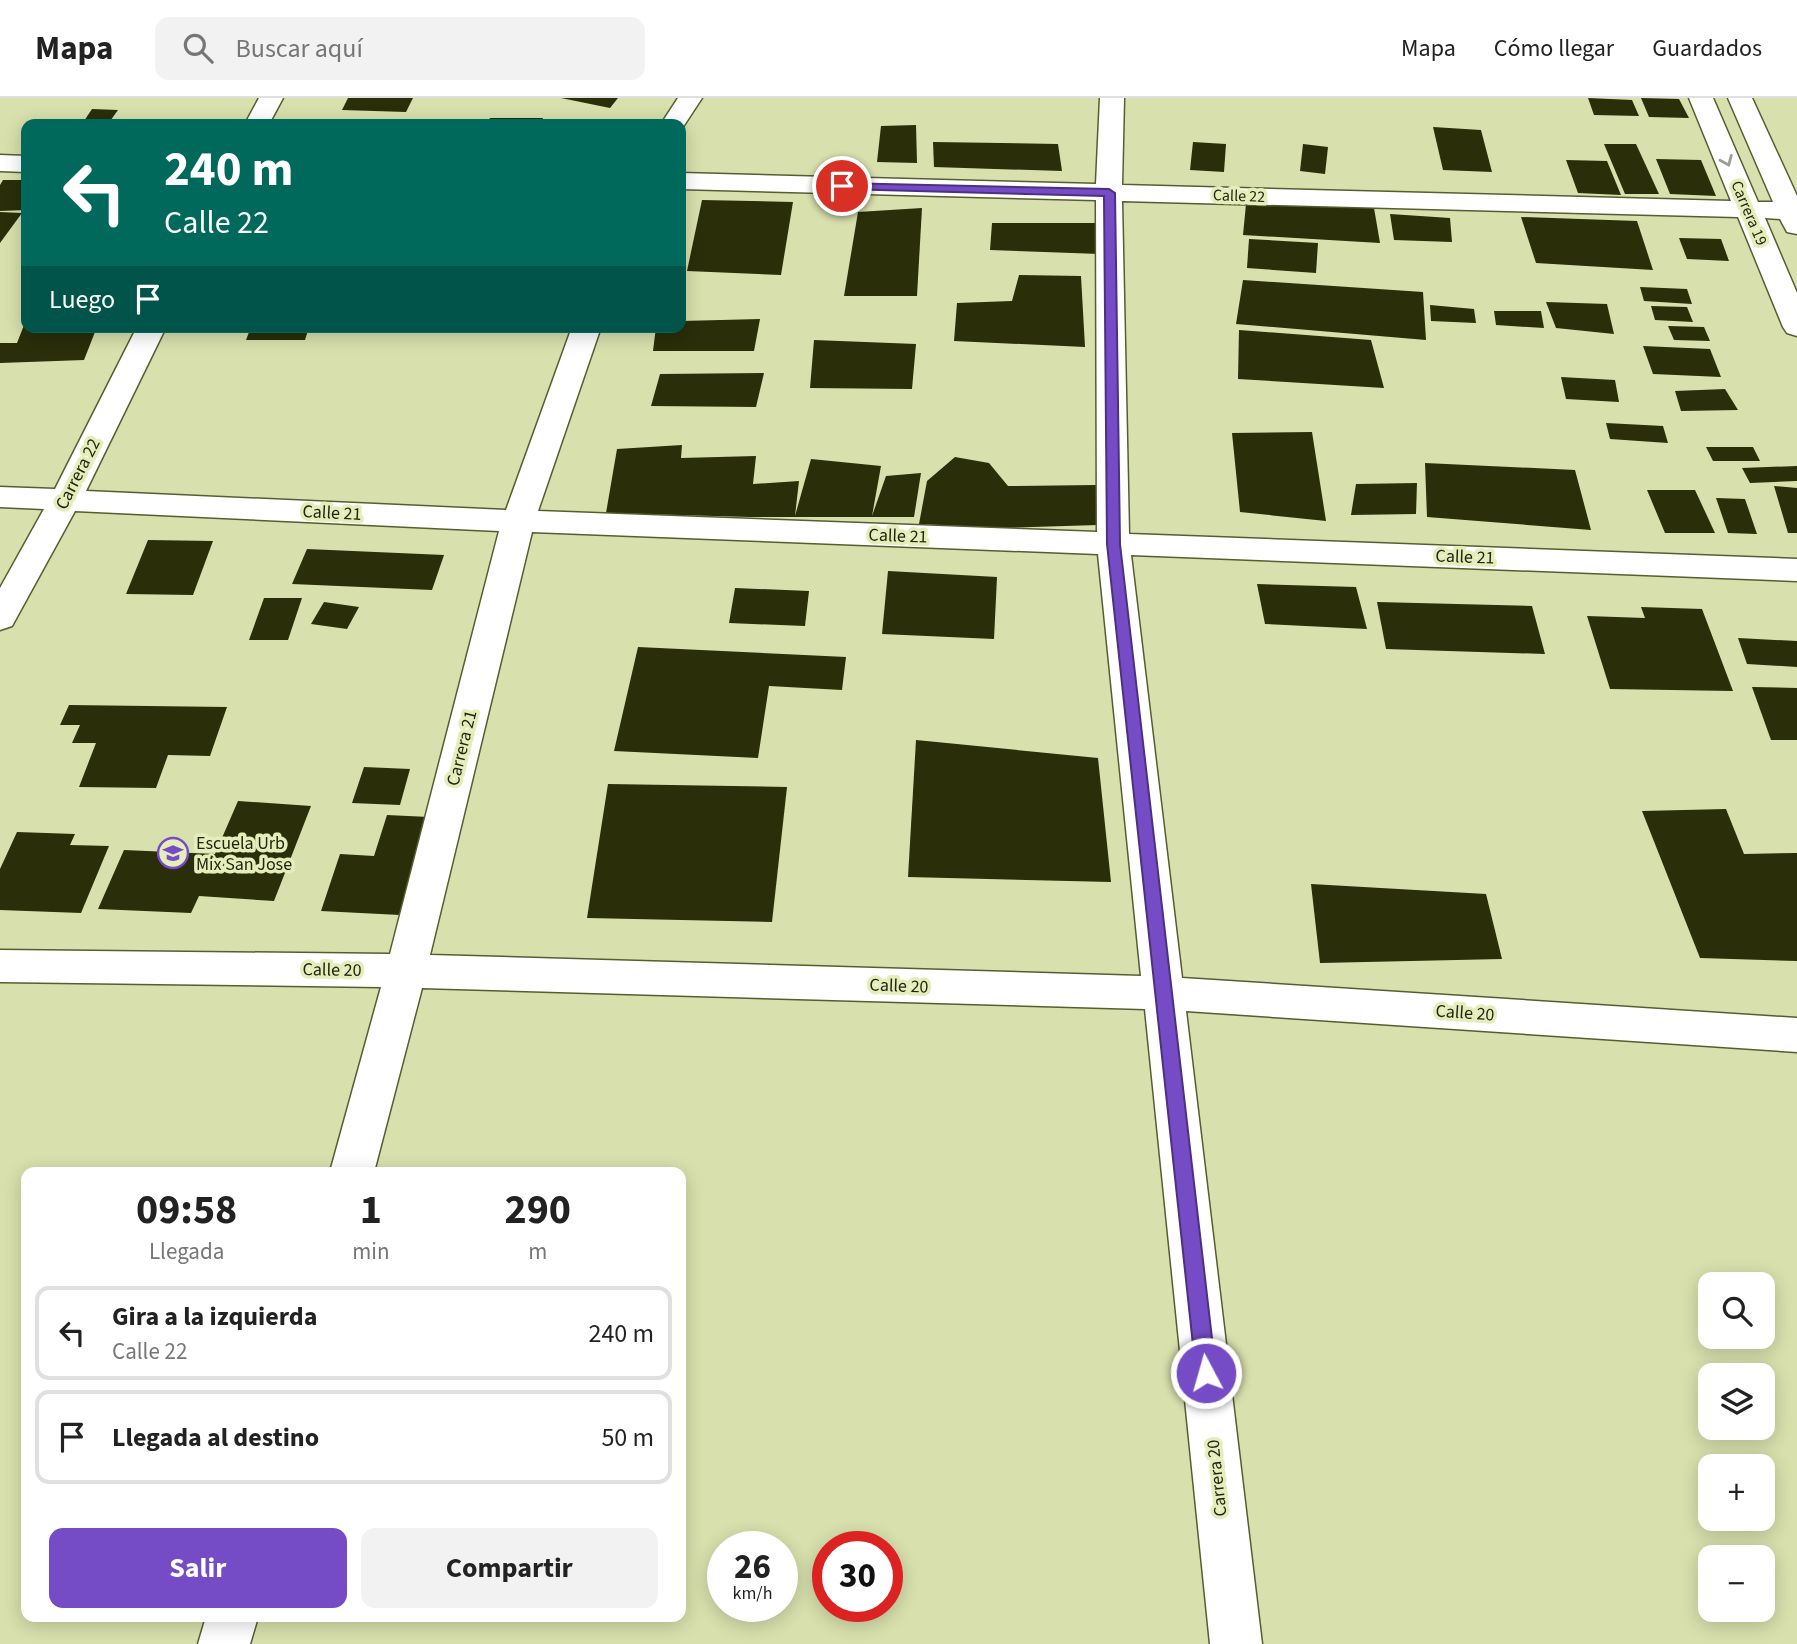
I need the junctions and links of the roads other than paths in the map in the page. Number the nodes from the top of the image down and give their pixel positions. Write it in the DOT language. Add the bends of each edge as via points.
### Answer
graph roads {
  1 [pos="271,98"];
  2 [pos="690,98"];
  3 [pos="1112,98"];
  4 [pos="1701,98"];
  5 [pos="1740,98"];
  6 [pos="260,119"];
  7 [pos="677,119"];
  8 [pos="0,163"];
  9 [pos="21,164"];
  10 [pos="686,181"];
  11 [pos="1109,193"];
  12 [pos="1747,209"];
  13 [pos="1795,216"];
  14 [pos="1797,327"];
  15 [pos="149,333"];
  16 [pos="585,333"];
  17 [pos="0,497"];
  18 [pos="65,500"];
  19 [pos="518,521"];
  20 [pos="1113,544"];
  21 [pos="1797,570"];
  22 [pos="0,618"];
  23 [pos="0,967"];
  24 [pos="406,971"];
  25 [pos="1163,993"];
  26 [pos="1797,1035"];
  27 [pos="353,1167"];
  28 [pos="231,1622"];
  29 [pos="224,1644"];
  30 [pos="1236,1644"];
  1 -- 6 [label="street"];
  2 -- 7 [label="street"];
  3 -- 11 [label="street, Carrera 20"];
  4 -- 12 [label="street, Carrera 19, one-way"];
  5 -- 13 [label="street"];
  8 -- 9 [label="street"];
  10 -- 11 [label="street, Calle 22"];
  11 -- 12 [label="street, Calle 22"];
  11 -- 20 [label="street, Carrera 20"];
  12 -- 13 [label="street, Calle 22"];
  12 -- 14 [label="street, Carrera 19"];
  15 -- 18 [label="street, Carrera 22"];
  16 -- 19 [label="street, Carrera 21"];
  17 -- 18 [label="street, Calle 21"];
  18 -- 19 [label="street, Calle 21"];
  18 -- 22 [label="street, Carrera 22"];
  19 -- 20 [label="street, Calle 21"];
  19 -- 24 [label="street, Carrera 21"];
  20 -- 21 [label="street, Calle 21"];
  20 -- 25 [label="street, Carrera 20"];
  23 -- 24 [label="street, Calle 20"];
  24 -- 25 [label="street, Calle 20"];
  24 -- 27 [label="street, Carrera 21"];
  25 -- 26 [label="street, Calle 20"];
  25 -- 30 [label="street, Carrera 20"];
  28 -- 29 [label="street"];
}
